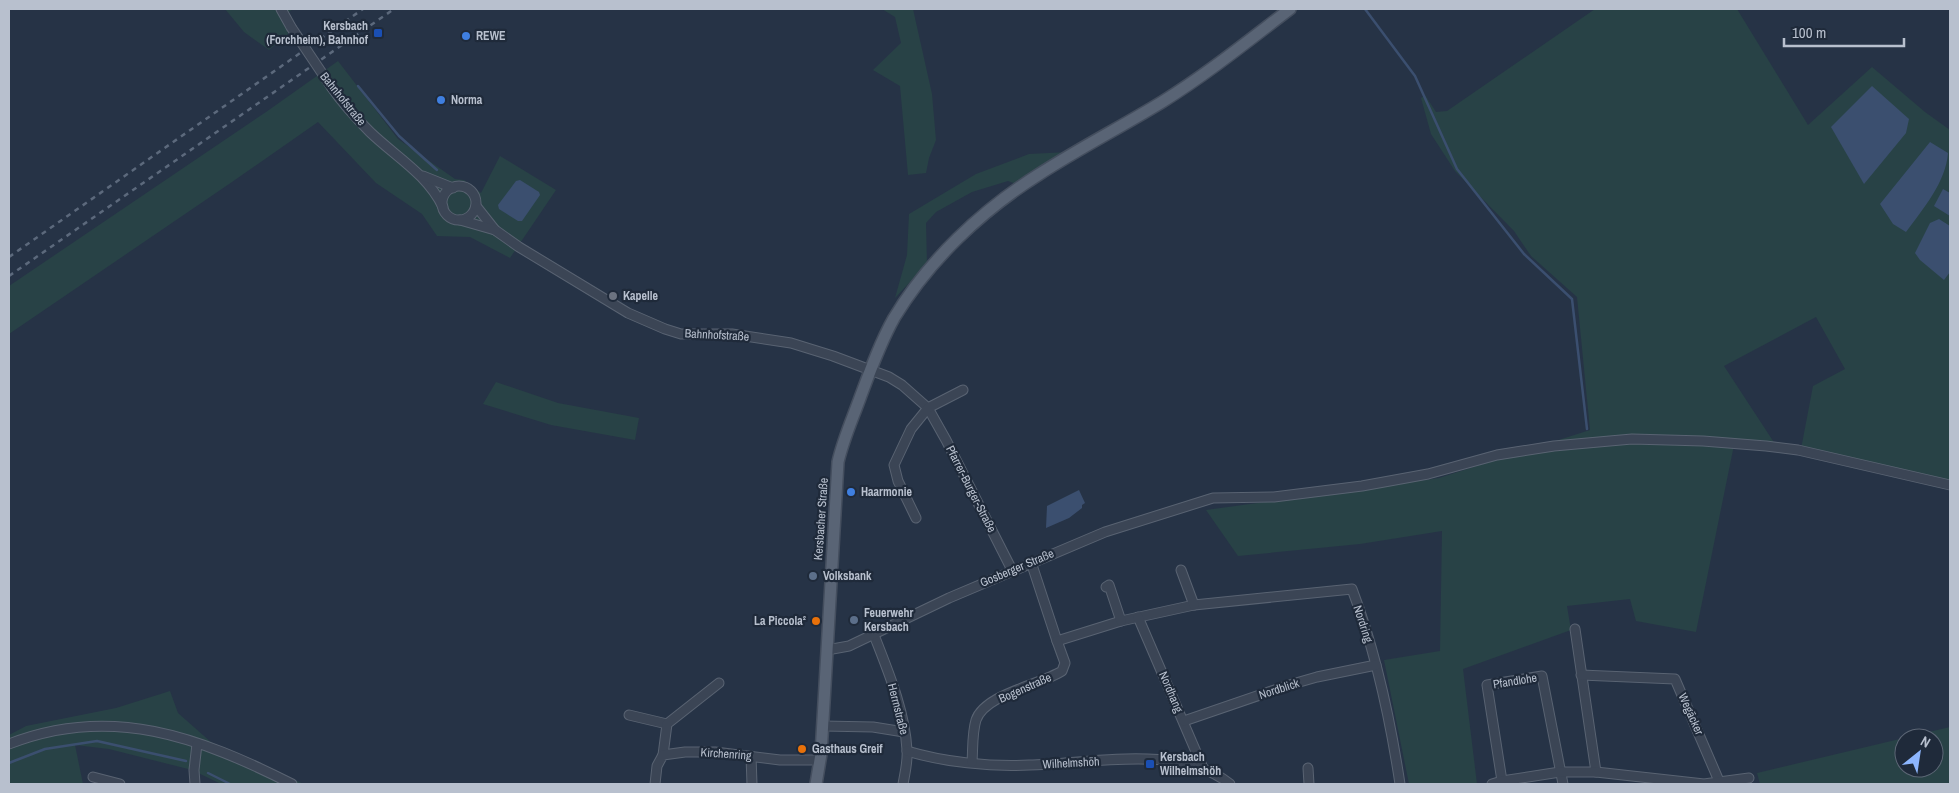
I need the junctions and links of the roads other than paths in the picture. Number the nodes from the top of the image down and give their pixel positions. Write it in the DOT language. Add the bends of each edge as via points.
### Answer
graph roads {
  1 [pos="281,9"];
  2 [pos="1290,9"];
  3 [pos="420,175"];
  4 [pos="453,188"];
  5 [pos="476,206"];
  6 [pos="443,207"];
  7 [pos="460,220"];
  8 [pos="495,230"];
  9 [pos="869,376"];
  10 [pos="963,390"];
  11 [pos="928,408"];
  12 [pos="1950,485"];
  13 [pos="916,518"];
  14 [pos="1031,562"];
  15 [pos="1012,570"];
  16 [pos="1181,570"];
  17 [pos="1106,587"];
  18 [pos="1194,605"];
  19 [pos="1138,617"];
  20 [pos="1122,621"];
  21 [pos="1575,629"];
  22 [pos="874,635"];
  23 [pos="1058,641"];
  24 [pos="827,650"];
  25 [pos="1376,665"];
  26 [pos="1581,675"];
  27 [pos="719,683"];
  28 [pos="629,715"];
  29 [pos="1184,721"];
  30 [pos="668,724"];
  31 [pos="823,726"];
  32 [pos="904,732"];
  33 [pos="9,744"];
  34 [pos="197,744"];
  35 [pos="908,751"];
  36 [pos="663,755"];
  37 [pos="751,756"];
  38 [pos="820,760"];
  39 [pos="972,762"];
  40 [pos="1203,768"];
  41 [pos="1308,768"];
  42 [pos="1560,772"];
  43 [pos="1596,772"];
  44 [pos="93,777"];
  45 [pos="1749,778"];
  46 [pos="1633,780"];
  47 [pos="1719,780"];
  48 [pos="1502,781"];
  49 [pos="117,784"];
  50 [pos="195,784"];
  51 [pos="292,784"];
  52 [pos="655,784"];
  53 [pos="752,784"];
  54 [pos="816,784"];
  55 [pos="903,784"];
  56 [pos="1230,784"];
  57 [pos="1309,784"];
  58 [pos="1400,784"];
  59 [pos="1492,784"];
  60 [pos="1563,784"];
  61 [pos="1704,784"];
  1 -- 3 [label="street, Bahnhofstraße, bridge" via="332,88 371,133"];
  2 -- 9 [label="main road, Kersbacher Straße" via="1186,86 1038,175 968,229 933,266 899,311"];
  3 -- 4 [label="street"];
  3 -- 6 [label="street" via="437,194"];
  4 -- 5 [label="street" via="470,190"];
  4 -- 6 [label="street" via="445,195"];
  5 -- 7 [label="street" via="471,216"];
  5 -- 8 [label="street"];
  6 -- 7 [label="street" via="451,218"];
  7 -- 8 [label="street"];
  8 -- 9 [label="street, Bahnhofstraße" via="628,313 665,329 681,334 732,334 791,343 833,356"];
  9 -- 11 [label="street, Pfarrer-Burger-Straße" via="889,377 902,384"];
  9 -- 24 [label="main road, Kersbacher Straße" via="838,462"];
  10 -- 11 [label="street"];
  11 -- 13 [label="street" via="911,429 894,465"];
  11 -- 15 [label="street, Pfarrer-Burger-Straße"];
  12 -- 14 [label="street, Gosberger Straße" via="1798,450 1703,441 1632,439 1497,455 1428,474 1362,486 1274,497 1213,498 1104,532"];
  14 -- 15 [label="street, Gosberger Straße"];
  14 -- 23 [label="street"];
  15 -- 22 [label="street, Gosberger Straße"];
  16 -- 18 [label="street"];
  17 -- 20 [label="street" via="1109,586"];
  18 -- 19 [label="street, Nordring"];
  18 -- 25 [label="street, Nordring" via="1352,589"];
  19 -- 20 [label="street, Nordring"];
  19 -- 29 [label="street, Nordhang"];
  20 -- 23 [label="street, Nordring"];
  21 -- 26 [label="street"];
  22 -- 24 [label="street, Gosberger Straße" via="849,646"];
  22 -- 32 [label="street, Herrnstraße" via="902,716"];
  23 -- 39 [label="street, Bogenstraße" via="1065,663 1062,671 983,708 976,720"];
  24 -- 31 [label="main road, Kersbacher Straße"];
  25 -- 29 [label="street, Nordblick" via="1289,685"];
  25 -- 58 [label="street, Nordring" via="1387,706"];
  26 -- 43 [label="street"];
  26 -- 47 [label="street, Wegäcker" via="1675,679"];
  27 -- 30 [label="street"];
  28 -- 30 [label="street"];
  29 -- 40 [label="street, Nordhang"];
  30 -- 36 [label="street"];
  31 -- 32 [label="street" via="873,726"];
  31 -- 38 [label="main road, Kersbacher Straße"];
  32 -- 35 [label="street, Herrnstraße"];
  33 -- 34 [label="street" via="56,730 102,725 146,730"];
  34 -- 50 [label="street"];
  34 -- 51 [label="street"];
  35 -- 39 [label="street, Wilhelmshöh" via="931,758"];
  35 -- 55 [label="street, Herrnstraße"];
  36 -- 37 [label="street, Kirchenring" via="708,752"];
  36 -- 52 [label="street" via="657,766"];
  37 -- 38 [label="street, Kirchenring"];
  37 -- 53 [label="street"];
  38 -- 54 [label="main road, Kersbacher Straße"];
  39 -- 40 [label="street, Wilhelmshöh" via="1026,766 1153,760 1179,761"];
  40 -- 56 [label="street, Wilhelmshöh"];
  41 -- 57 [label="street"];
  42 -- 43 [label="street"];
  42 -- 48 [label="street"];
  42 -- 48 [label="street, Pfandlohe" via="1543,678 1505,682 1487,685"];
  42 -- 60 [label="street"];
  43 -- 46 [label="street"];
  44 -- 49 [label="street"];
  45 -- 47 [label="street"];
  46 -- 61 [label="street"];
  47 -- 61 [label="street"];
  48 -- 59 [label="street"];
}
